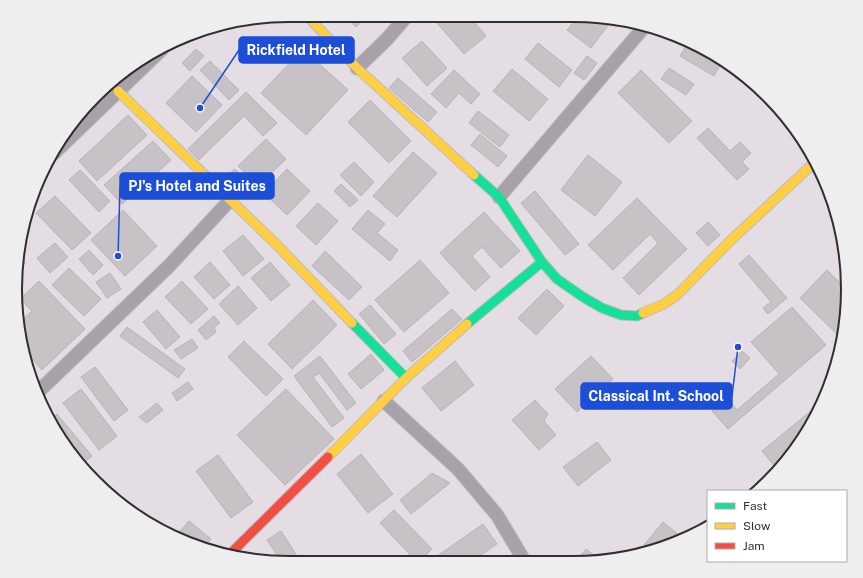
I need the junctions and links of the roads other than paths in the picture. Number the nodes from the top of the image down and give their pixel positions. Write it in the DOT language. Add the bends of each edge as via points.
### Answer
graph roads {
  1 [pos="313,22"];
  2 [pos="402,22"];
  3 [pos="640,30"];
  4 [pos="148,63"];
  5 [pos="357,68"];
  6 [pos="118,91"];
  7 [pos="68,139"];
  8 [pos="810,166"];
  9 [pos="499,197"];
  10 [pos="230,200"];
  11 [pos="542,262"];
  12 [pos="406,378"];
  13 [pos="41,388"];
  14 [pos="384,401"];
  15 [pos="234,550"];
  16 [pos="521,556"];
  1 -- 5 [label="street"];
  2 -- 5 [label="street"];
  3 -- 9 [label="street"];
  4 -- 6 [label="street"];
  5 -- 9 [label="street"];
  6 -- 7 [label="street"];
  6 -- 10 [label="street"];
  8 -- 11 [label="street" via="677,295 637,316 620,315 602,308 557,279"];
  9 -- 11 [label="street"];
  10 -- 12 [label="street"];
  10 -- 13 [label="street" via="169,266"];
  11 -- 12 [label="street"];
  12 -- 14 [label="street"];
  14 -- 15 [label="street"];
  14 -- 16 [label="street" via="458,469 497,515"];
}
